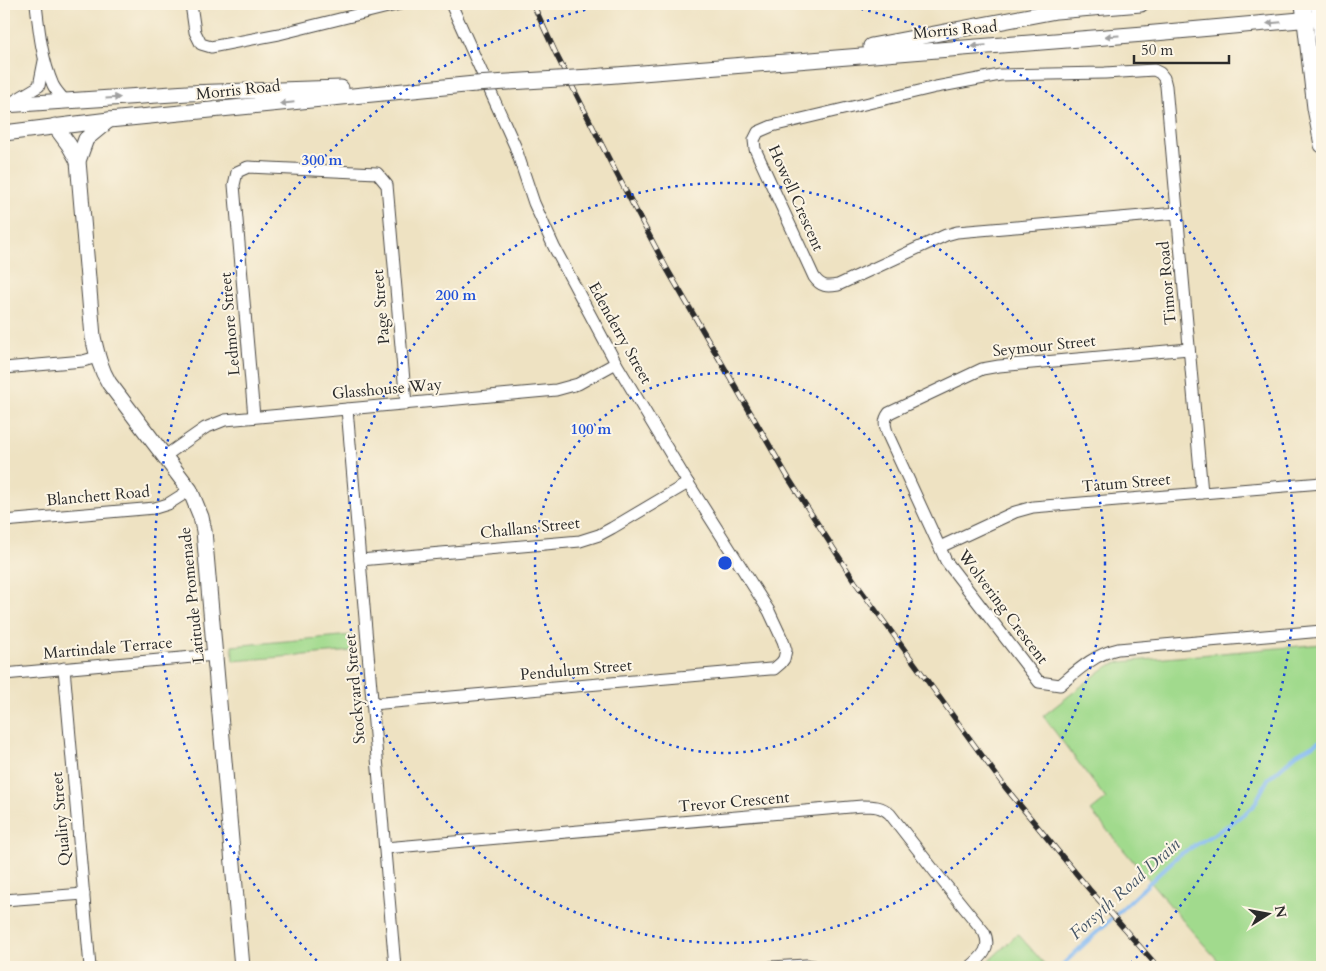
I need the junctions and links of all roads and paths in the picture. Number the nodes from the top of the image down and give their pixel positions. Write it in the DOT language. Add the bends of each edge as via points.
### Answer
graph roads {
  1 [pos="36,4"];
  2 [pos="191,4"];
  3 [pos="400,4"];
  4 [pos="450,4"];
  5 [pos="1141,4"];
  6 [pos="1303,4"];
  7 [pos="1320,13"];
  8 [pos="1023,17"];
  9 [pos="1304,20"];
  10 [pos="1322,37"];
  11 [pos="1028,42"];
  12 [pos="45,59"];
  13 [pos="1160,73"];
  14 [pos="591,77"];
  15 [pos="475,84"];
  16 [pos="64,101"];
  17 [pos="6,104"];
  18 [pos="109,120"];
  19 [pos="55,126"];
  20 [pos="4,132"];
  21 [pos="1322,144"];
  22 [pos="78,161"];
  23 [pos="1177,213"];
  24 [pos="238,229"];
  25 [pos="1189,349"];
  26 [pos="97,357"];
  27 [pos="616,363"];
  28 [pos="4,368"];
  29 [pos="406,404"];
  30 [pos="346,409"];
  31 [pos="254,417"];
  32 [pos="885,418"];
  33 [pos="165,456"];
  34 [pos="688,483"];
  35 [pos="1322,483"];
  36 [pos="190,490"];
  37 [pos="1202,493"];
  38 [pos="4,520"];
  39 [pos="940,547"];
  40 [pos="360,560"];
  41 [pos="1322,631"];
  42 [pos="215,655"];
  43 [pos="781,663"];
  44 [pos="64,668"];
  45 [pos="4,674"];
  46 [pos="372,704"];
  47 [pos="385,848"];
  48 [pos="84,894"];
  49 [pos="4,900"];
  50 [pos="90,967"];
  51 [pos="242,967"];
  52 [pos="395,967"];
  53 [pos="772,967"];
  54 [pos="819,967"];
  55 [pos="970,967"];
  1 -- 12 [label="street"];
  2 -- 3 [label="street" via="194,32 200,44 211,47"];
  4 -- 27 [label="street, Edenderry Street" via="515,146 534,203 554,247"];
  5 -- 8 [label="street, Morris Road"];
  6 -- 9 [label="street"];
  7 -- 9 [label="street, Morris Road"];
  7 -- 10 [label="street"];
  8 -- 11 [label="street"];
  8 -- 14 [label="street, Morris Road" via="866,47"];
  9 -- 11 [label="street, Morris Road, one-way"];
  9 -- 21 [label="street"];
  11 -- 14 [label="street, Morris Road, one-way"];
  12 -- 16 [label="street" via="54,86"];
  12 -- 17 [label="street" via="39,86"];
  13 -- 23 [label="street, Timor Road" via="1166,86"];
  13 -- 23 [label="street, Howell Crescent" via="1146,69 1000,75 936,87 764,128 754,140 755,149 814,277 818,283 828,287 957,232"];
  14 -- 15 [label="street, Morris Road, bridge"];
  16 -- 15 [label="street, Morris Road, one-way" via="188,93"];
  15 -- 18 [label="street, Morris Road, one-way"];
  16 -- 17 [label="street, Morris Road"];
  18 -- 19 [label="street, Morris Road"];
  18 -- 22 [label="street, Latitude Promenade" via="86,140"];
  19 -- 20 [label="street, Morris Road"];
  19 -- 22 [label="street, Latitude Promenade"];
  22 -- 26 [label="street, Latitude Promenade"];
  23 -- 25 [label="street, Timor Road"];
  24 -- 29 [label="street, Page Street" via="234,185 237,172 248,167 377,173 387,185"];
  24 -- 31 [label="street, Ledmore Street"];
  25 -- 32 [label="street, Seymour Street" via="982,369 899,407"];
  25 -- 37 [label="street, Timor Road"];
  26 -- 28 [label="street"];
  26 -- 33 [label="street, Latitude Promenade" via="109,383"];
  27 -- 29 [label="street, Glasshouse Way" via="578,384 556,390"];
  27 -- 34 [label="street, Edenderry Street"];
  29 -- 30 [label="street, Glasshouse Way"];
  30 -- 31 [label="street, Glasshouse Way"];
  30 -- 40 [label="street, Stockyard Street"];
  31 -- 33 [label="street, Glasshouse Way" via="226,420 205,428"];
  32 -- 39 [label="street, Wolvering Crescent" via="888,435"];
  33 -- 36 [label="street, Latitude Promenade"];
  34 -- 40 [label="street, Challans Street" via="599,535 580,541"];
  34 -- 43 [label="street, Edenderry Street" via="769,611 785,646"];
  35 -- 37 [label="street, Tatum Street"];
  36 -- 38 [label="street, Blanchett Road" via="155,508"];
  36 -- 42 [label="street, Latitude Promenade" via="204,531"];
  37 -- 39 [label="street, Tatum Street" via="1033,507 1015,512"];
  39 -- 41 [label="street, Wolvering Crescent" via="946,561 1039,682 1060,685 1094,658 1118,649"];
  40 -- 46 [label="street, Stockyard Street"];
  42 -- 44 [label="street, Martindale Terrace"];
  42 -- 51 [label="street, Latitude Promenade"];
  43 -- 46 [label="street, Pendulum Street" via="770,669"];
  44 -- 45 [label="street, Martindale Terrace"];
  44 -- 48 [label="street, Quality Street"];
  46 -- 47 [label="street, Stockyard Street"];
  47 -- 52 [label="street, Stockyard Street"];
  47 -- 55 [label="street, Trevor Crescent" via="878,806 890,814 987,937 988,944 982,955"];
  48 -- 49 [label="street"];
  48 -- 50 [label="street, Quality Street"];
  53 -- 54 [label="street"];
}
